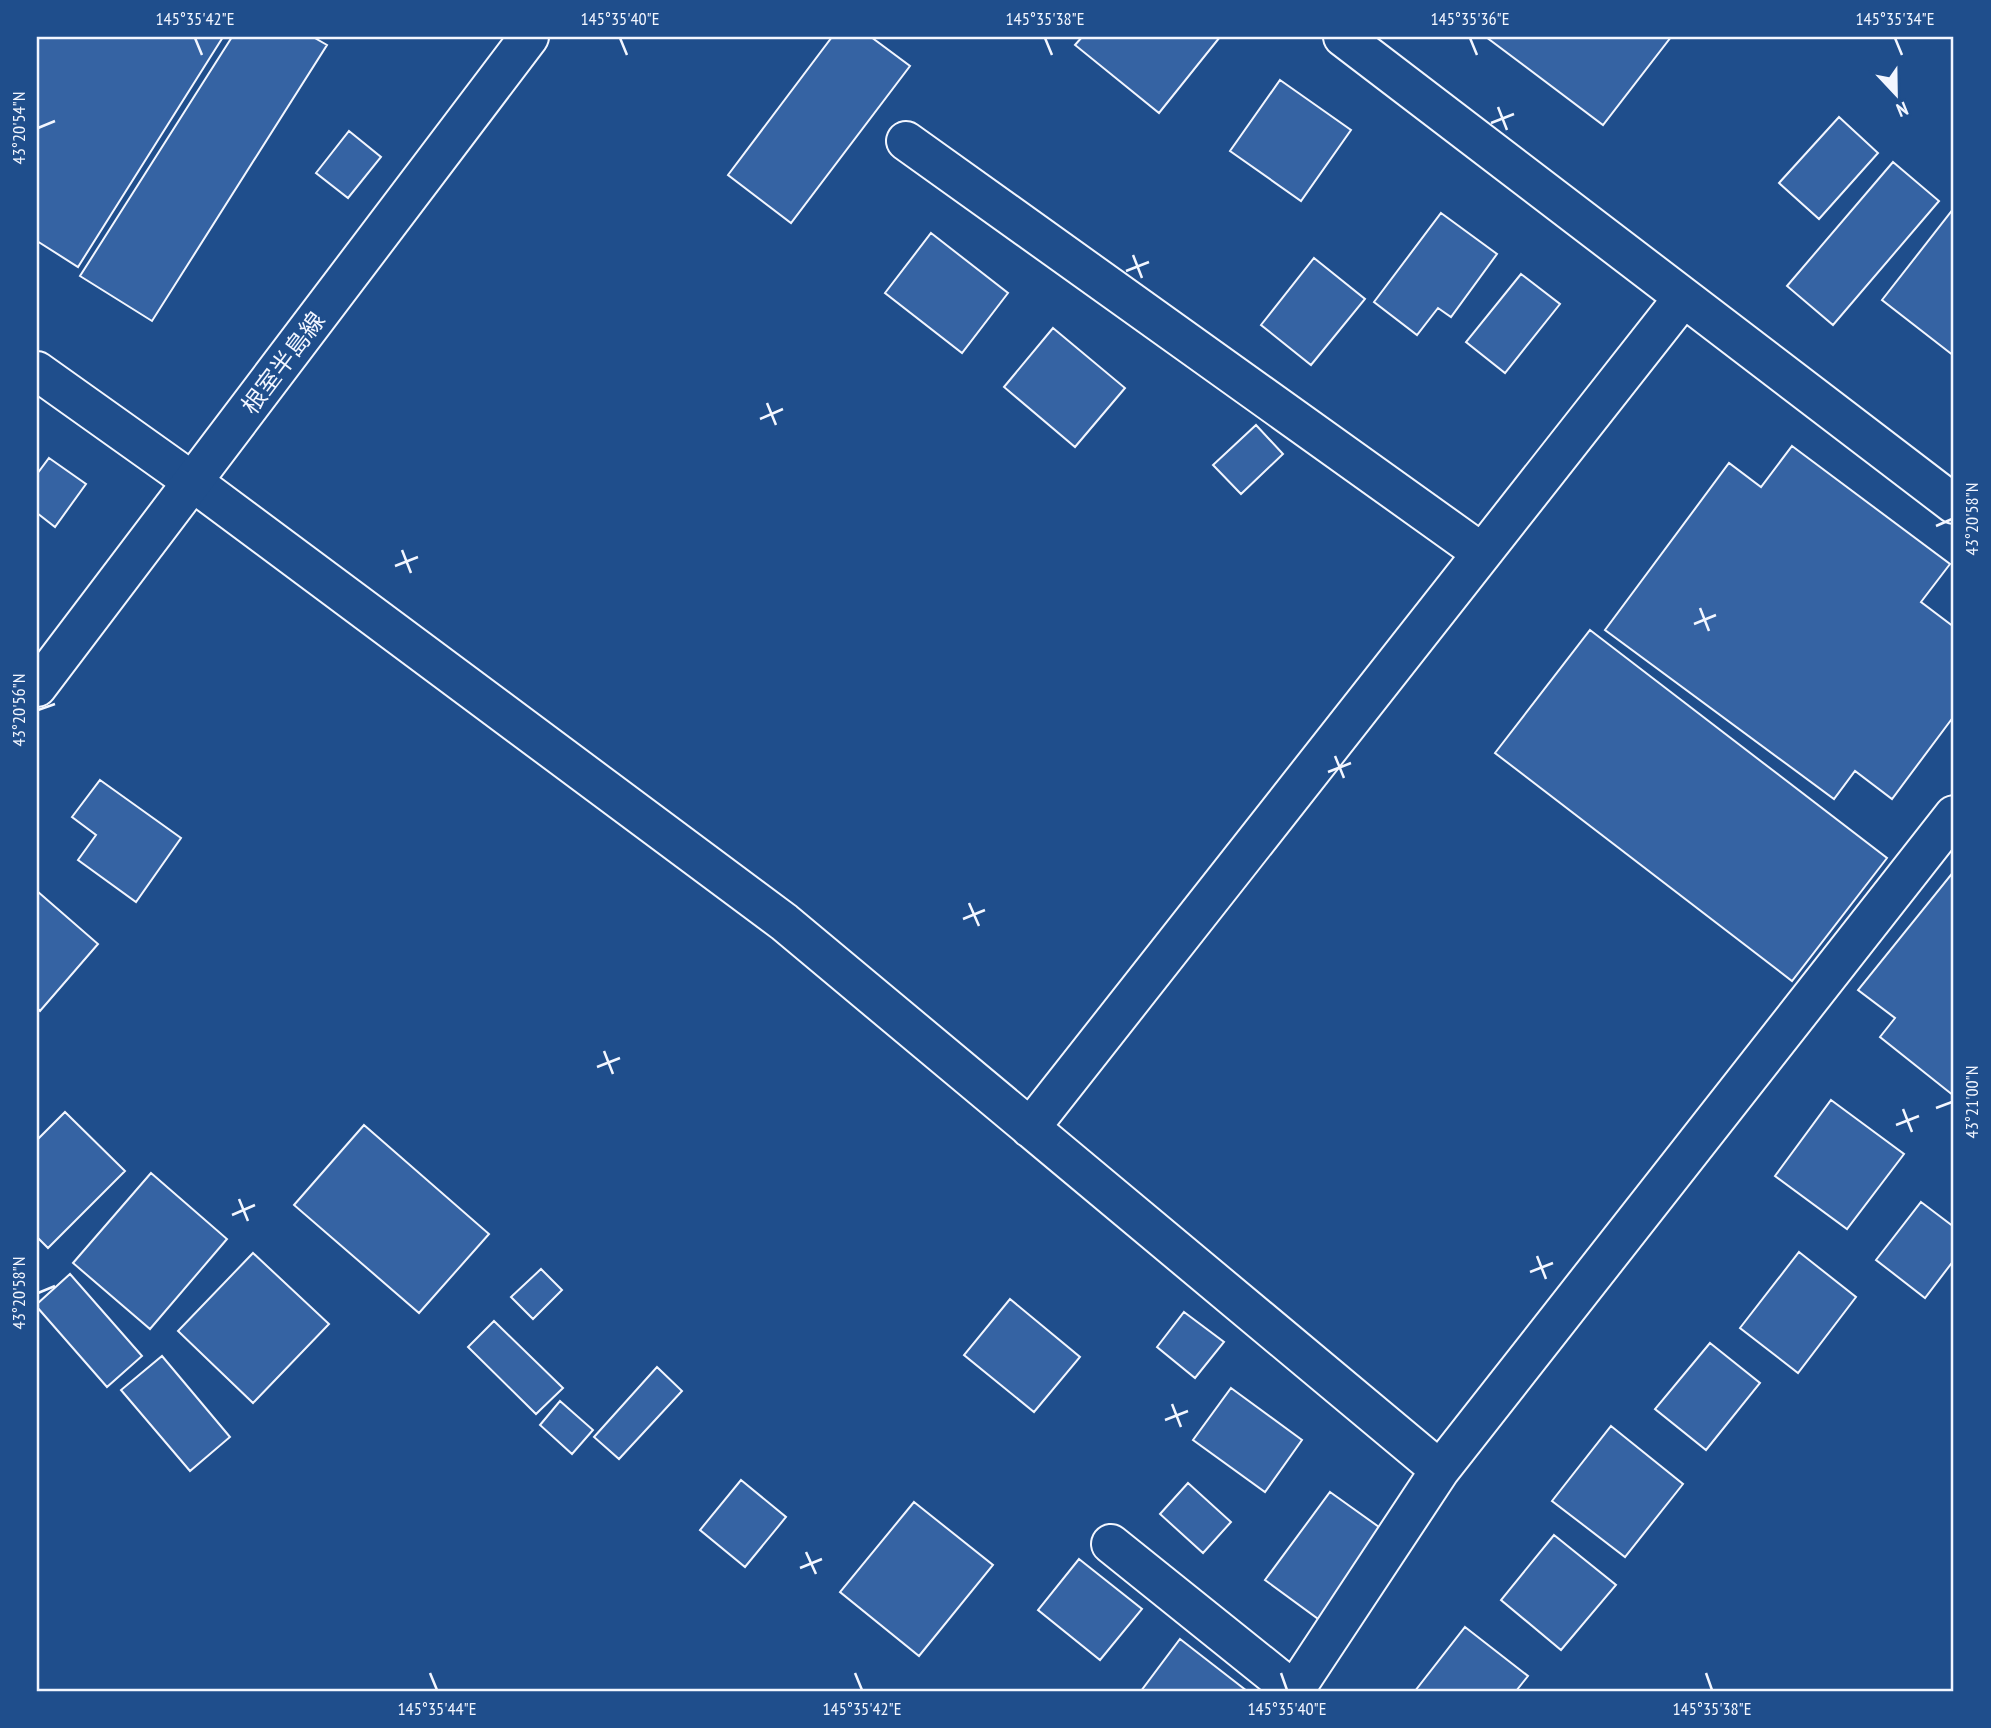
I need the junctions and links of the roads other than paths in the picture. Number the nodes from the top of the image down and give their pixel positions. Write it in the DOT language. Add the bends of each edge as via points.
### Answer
graph roads {
  1 [pos="528,37"];
  2 [pos="1343,37"];
  3 [pos="906,141"];
  4 [pos="1683,298"];
  5 [pos="37,371"];
  6 [pos="193,482"];
  7 [pos="1954,504"];
  8 [pos="1482,553"];
  9 [pos="37,687"];
  10 [pos="1954,815"];
  11 [pos="1030,1128"];
  12 [pos="1440,1469"];
  13 [pos="1111,1544"];
  1 -- 6 [label="street, 根室半島線"];
  2 -- 4 [label="street"];
  3 -- 8 [label="street"];
  4 -- 7 [label="street"];
  4 -- 8 [label="street"];
  5 -- 6 [label="street"];
  6 -- 9 [label="street, 根室半島線"];
  6 -- 11 [label="street" via="784,922"];
  8 -- 11 [label="street"];
  10 -- 12 [label="street"];
  11 -- 12 [label="street"];
  12 -- 13 [label="street" via="1294,1691"];
}
